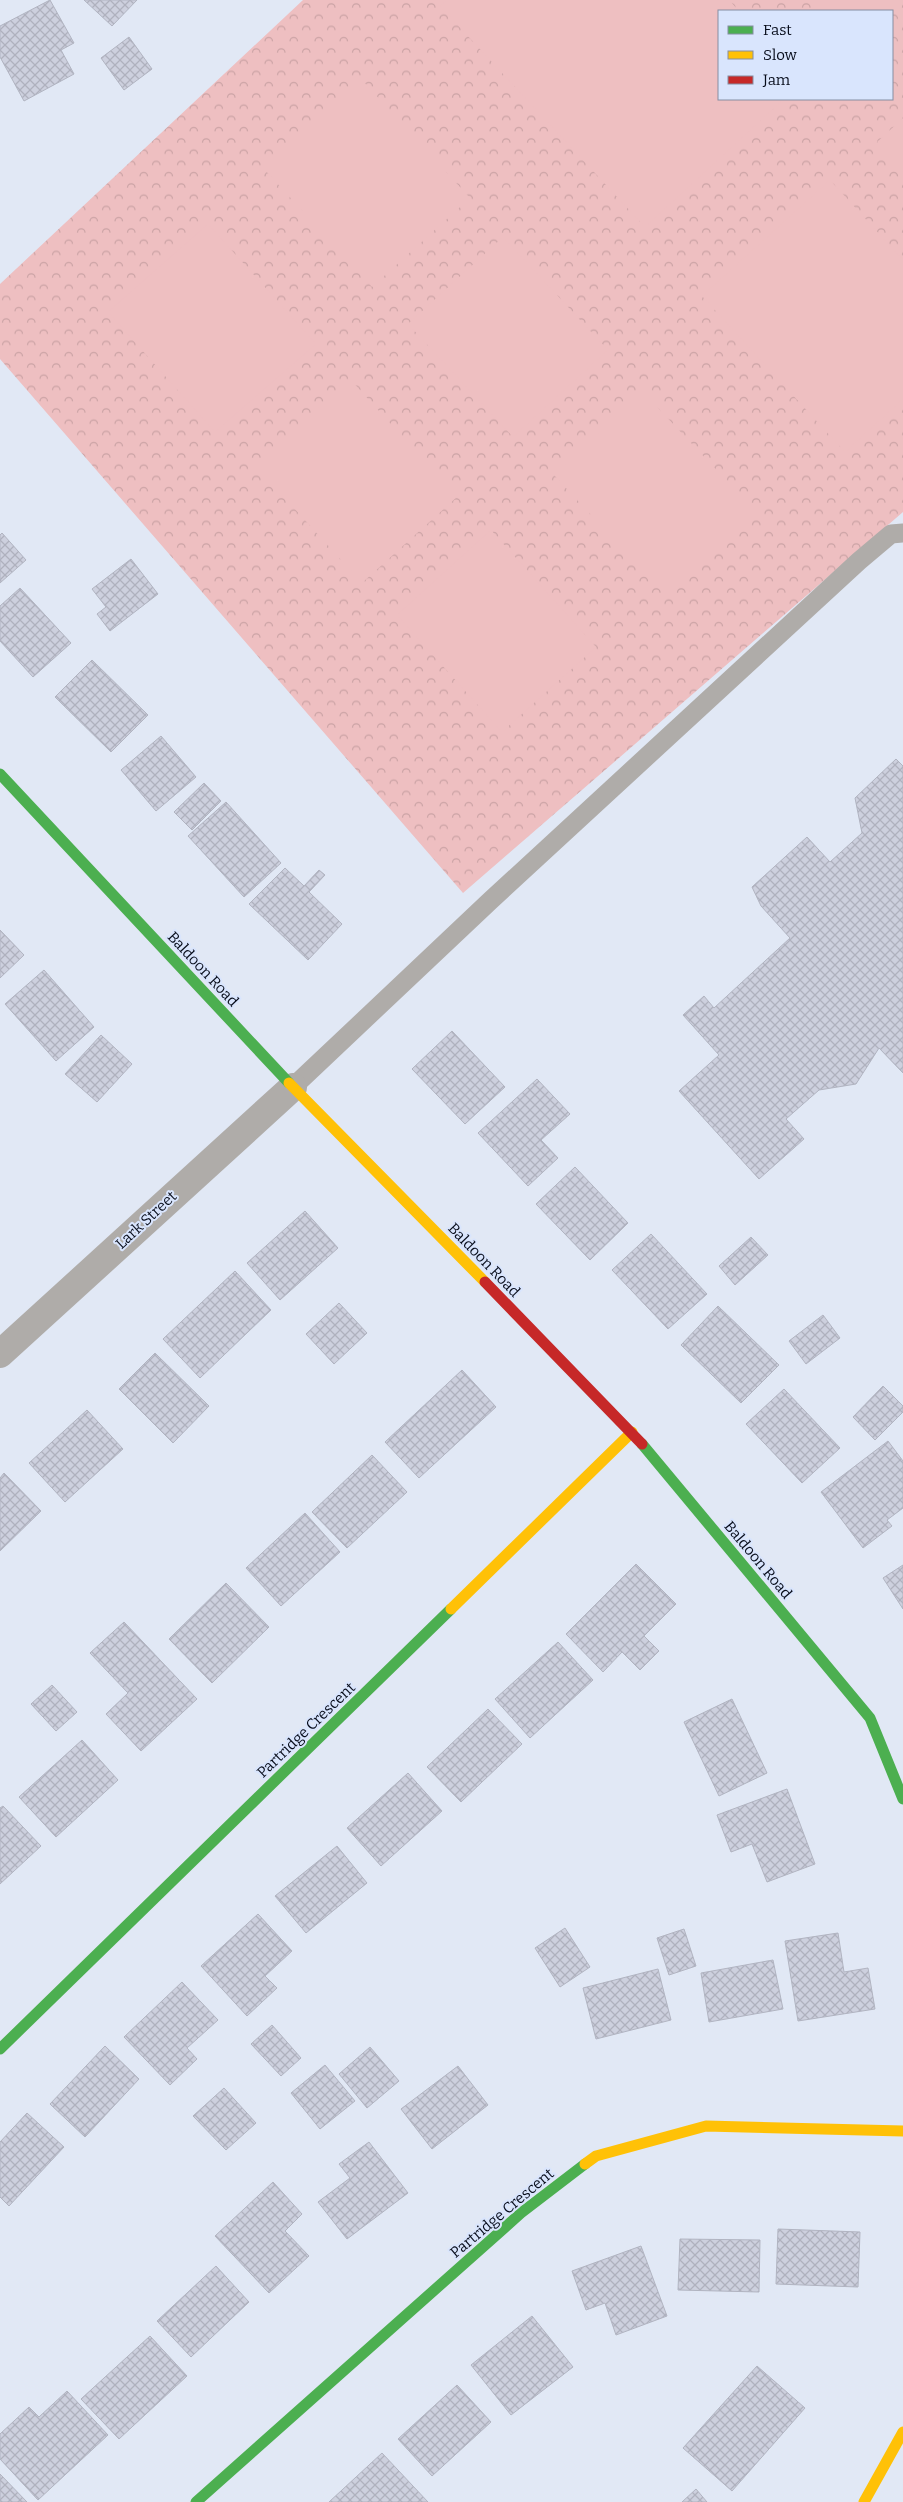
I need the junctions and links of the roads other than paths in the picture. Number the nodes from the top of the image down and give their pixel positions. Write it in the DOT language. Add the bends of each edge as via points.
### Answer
graph roads {
  1 [pos="903,533"];
  2 [pos="0,774"];
  3 [pos="293,1087"];
  4 [pos="0,1354"];
  5 [pos="632,1432"];
  6 [pos="903,1799"];
  7 [pos="0,2049"];
  8 [pos="903,2131"];
  9 [pos="903,2432"];
  10 [pos="196,2502"];
  11 [pos="864,2502"];
  1 -- 3 [label="lane" via="891,534 859,561 484,906"];
  2 -- 3 [label="street, Baldoon Road"];
  3 -- 4 [label="street, Lark Street"];
  3 -- 5 [label="street, Baldoon Road"];
  5 -- 6 [label="street, Baldoon Road" via="870,1718"];
  5 -- 7 [label="street, Partridge Crescent"];
  8 -- 10 [label="street, Partridge Crescent" via="706,2126 596,2156 521,2213"];
  9 -- 11 [label="street"];
}
